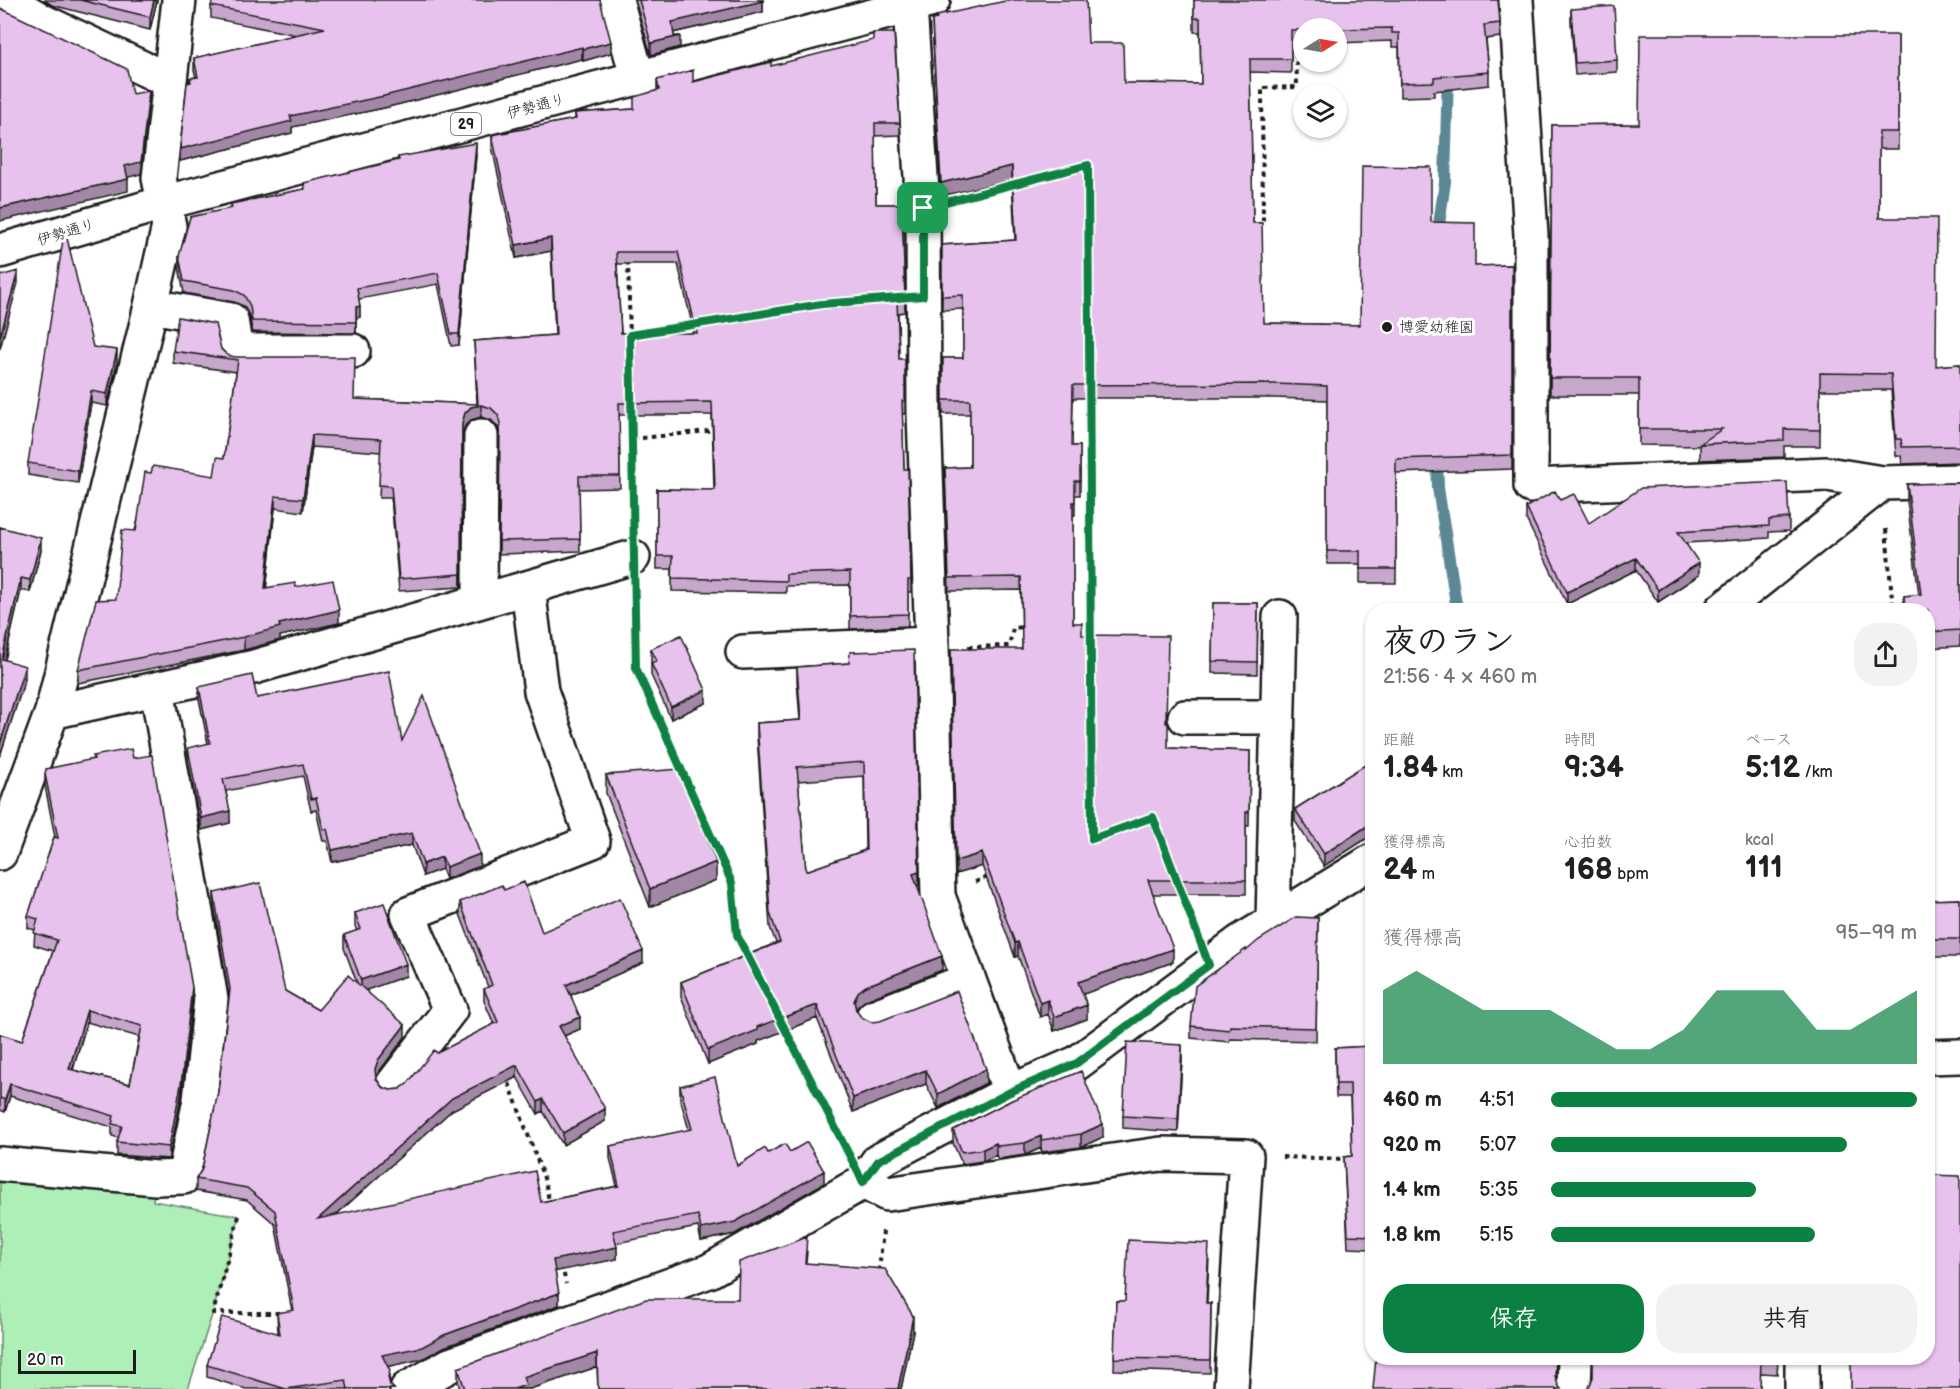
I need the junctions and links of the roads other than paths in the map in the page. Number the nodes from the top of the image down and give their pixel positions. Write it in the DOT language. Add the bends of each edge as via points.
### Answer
graph roads {
  1 [pos="6,0"];
  2 [pos="179,0"];
  3 [pos="616,0"];
  4 [pos="1516,0"];
  5 [pos="922,3"];
  6 [pos="638,79"];
  7 [pos="170,81"];
  8 [pos="164,203"];
  9 [pos="0,251"];
  10 [pos="151,306"];
  11 [pos="353,351"];
  12 [pos="481,436"];
  13 [pos="1960,481"];
  14 [pos="1882,483"];
  15 [pos="633,557"];
  16 [pos="528,588"];
  17 [pos="480,602"];
  18 [pos="1731,603"];
  19 [pos="1280,617"];
  20 [pos="932,647"];
  21 [pos="743,652"];
  22 [pos="157,689"];
  23 [pos="52,712"];
  24 [pos="1185,717"];
  25 [pos="1277,717"];
  26 [pos="0,853"];
  27 [pos="1365,865"];
  28 [pos="1273,922"];
  29 [pos="969,980"];
  30 [pos="873,1017"];
  31 [pos="1960,1056"];
  32 [pos="1935,1057"];
  33 [pos="393,1084"];
  34 [pos="1010,1092"];
  35 [pos="0,1164"];
  36 [pos="875,1188"];
  37 [pos="1575,1365"];
  38 [pos="1803,1365"];
  39 [pos="407,1389"];
  40 [pos="1231,1389"];
  41 [pos="1574,1389"];
  42 [pos="1802,1389"];
  1 -- 7 [label="street"];
  2 -- 7 [label="street"];
  3 -- 6 [label="street"];
  4 -- 14 [label="street" via="1531,235 1531,486 1827,474"];
  5 -- 6 [label="street, 伊勢通り / 29"];
  5 -- 20 [label="street" via="924,413"];
  6 -- 8 [label="street, 伊勢通り / 29"];
  7 -- 8 [label="street" via="159,178"];
  8 -- 9 [label="street, 伊勢通り / 29"];
  8 -- 10 [label="street" via="169,226"];
  10 -- 11 [label="street" via="231,320 236,351"];
  10 -- 23 [label="street"];
  12 -- 17 [label="street"];
  13 -- 14 [label="street"];
  14 -- 18 [label="street"];
  15 -- 16 [label="street"];
  16 -- 17 [label="street"];
  16 -- 33 [label="street" via="541,691 592,841 408,914 450,1010"];
  17 -- 22 [label="street" via="254,667"];
  19 -- 25 [label="street"];
  20 -- 21 [label="street"];
  20 -- 29 [label="street" via="938,896"];
  22 -- 23 [label="street"];
  22 -- 35 [label="street" via="211,999 200,1100 184,1177"];
  23 -- 26 [label="street"];
  24 -- 25 [label="street"];
  25 -- 28 [label="street"];
  27 -- 28 [label="street"];
  28 -- 34 [label="street" via="1240,942 1077,1063"];
  29 -- 30 [label="street"];
  29 -- 34 [label="street"];
  31 -- 32 [label="street"];
  34 -- 36 [label="street" via="878,1161"];
  36 -- 39 [label="street" via="709,1271 450,1365"];
  36 -- 40 [label="street" via="1161,1154 1246,1156"];
  37 -- 41 [label="street"];
  38 -- 42 [label="street"];
}
